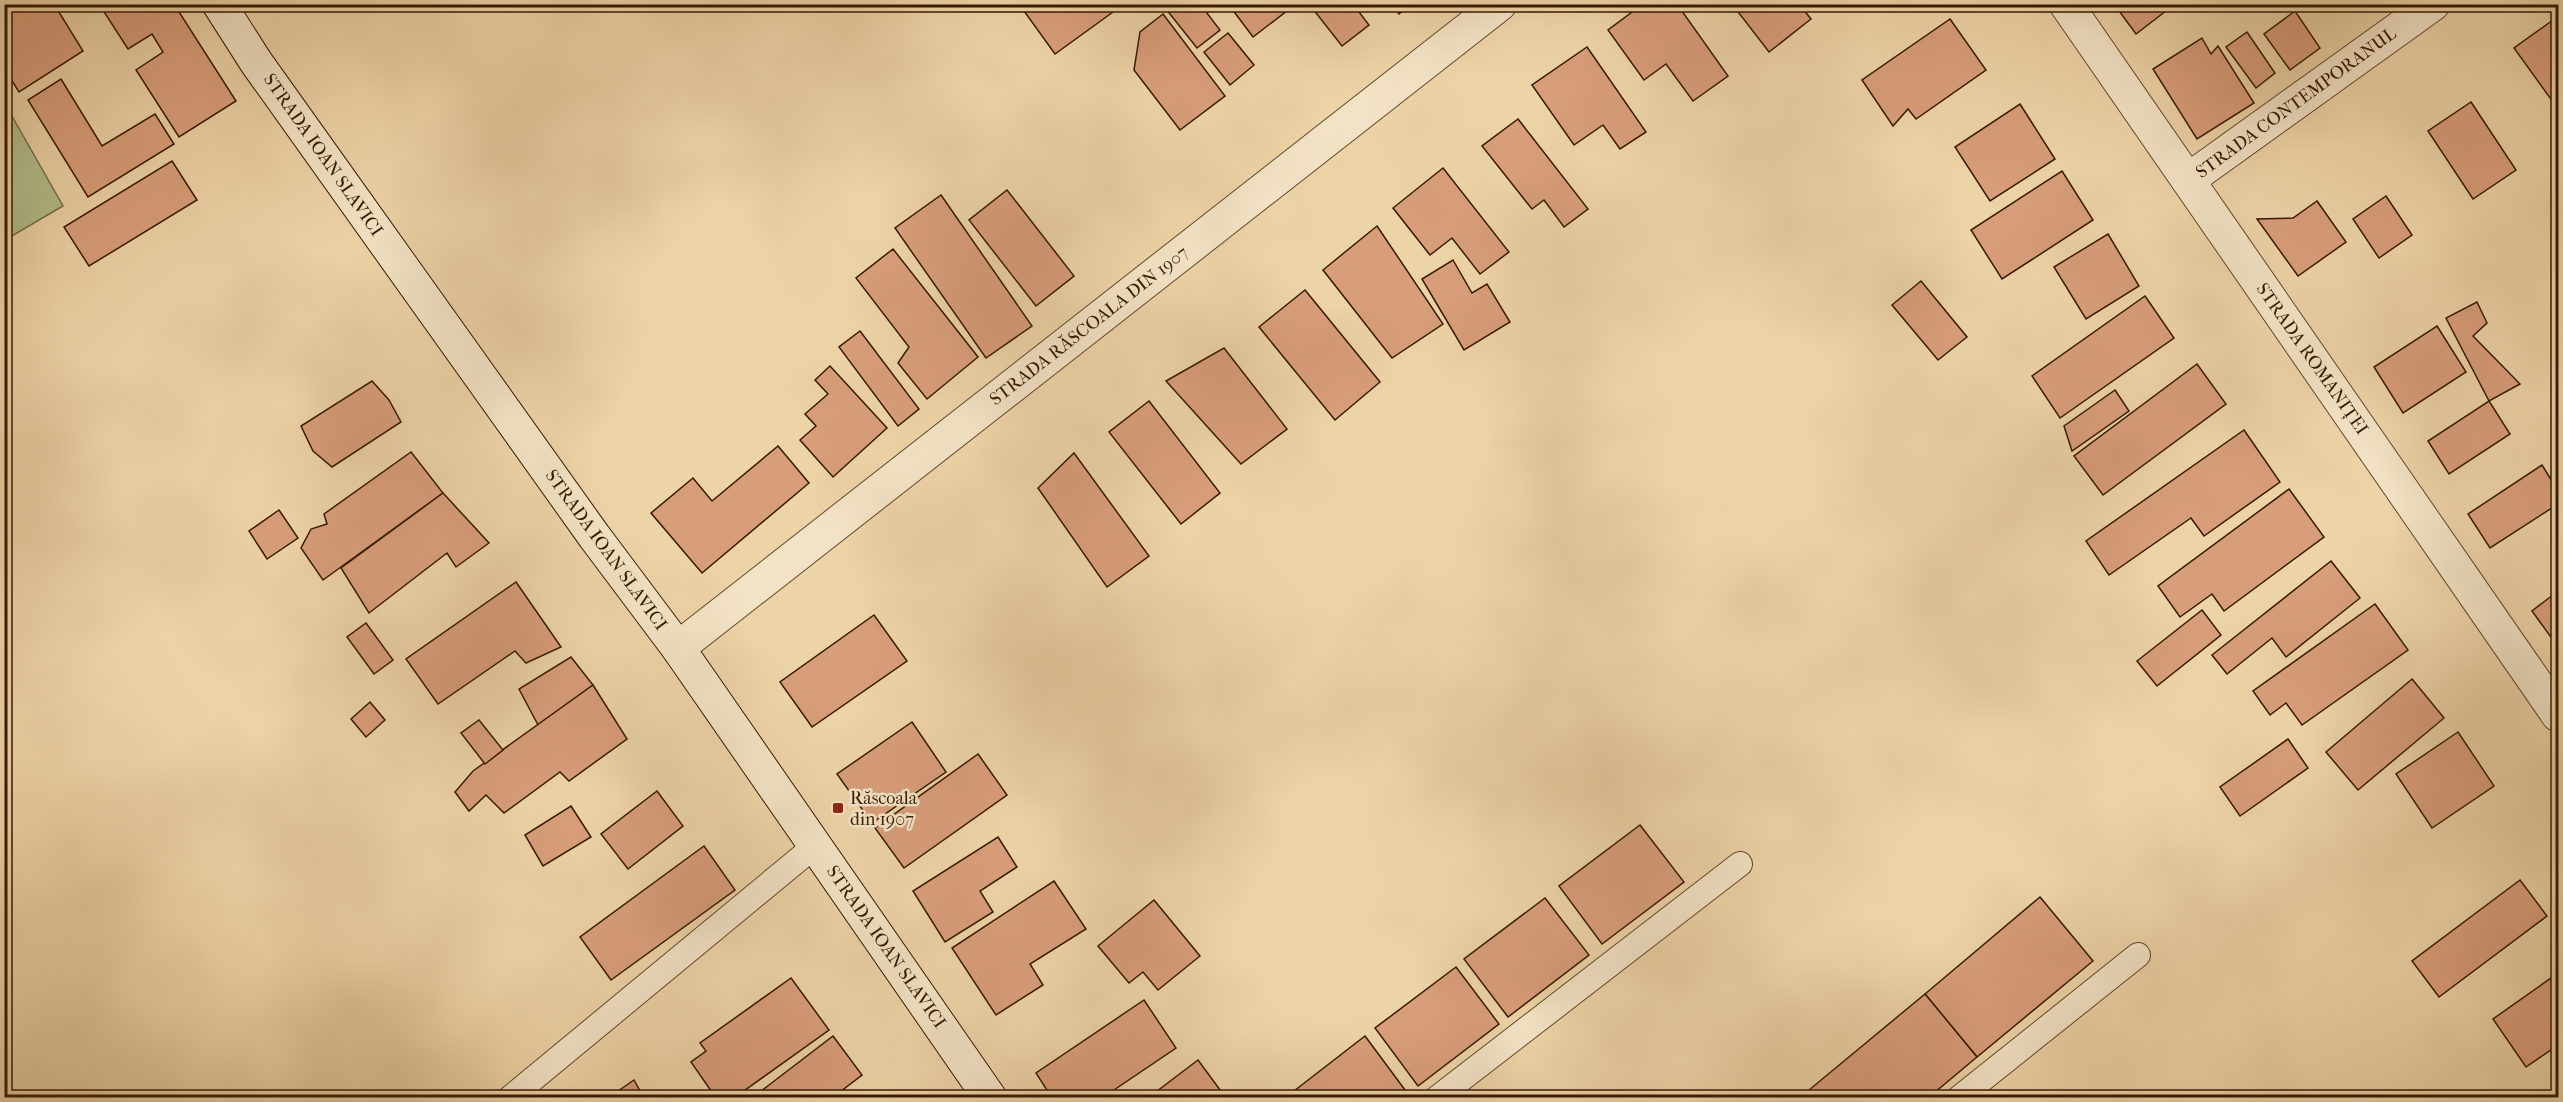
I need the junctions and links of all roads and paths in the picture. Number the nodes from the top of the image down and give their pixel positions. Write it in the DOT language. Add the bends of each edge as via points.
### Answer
graph roads {
  1 [pos="219,4"];
  2 [pos="1500,4"];
  3 [pos="2066,4"];
  4 [pos="2433,4"];
  5 [pos="2188,180"];
  6 [pos="678,648"];
  7 [pos="2559,715"];
  8 [pos="816,845"];
  9 [pos="1740,864"];
  10 [pos="2138,955"];
  11 [pos="510,1098"];
  12 [pos="990,1098"];
  13 [pos="1437,1098"];
  14 [pos="1959,1098"];
  1 -- 6 [label="street, STRADA IOAN SLAVICI" via="256,62"];
  2 -- 6 [label="street, STRADA RĂSCOALA DIN 1907"];
  3 -- 5 [label="street, STRADA ROMANIȚEI"];
  4 -- 5 [label="street, STRADA CONTEMPORANUL"];
  5 -- 7 [label="street, STRADA ROMANIȚEI"];
  6 -- 8 [label="street, STRADA IOAN SLAVICI"];
  8 -- 11 [label="lane"];
  8 -- 12 [label="street, STRADA IOAN SLAVICI"];
  9 -- 13 [label="lane"];
  10 -- 14 [label="lane"];
}
